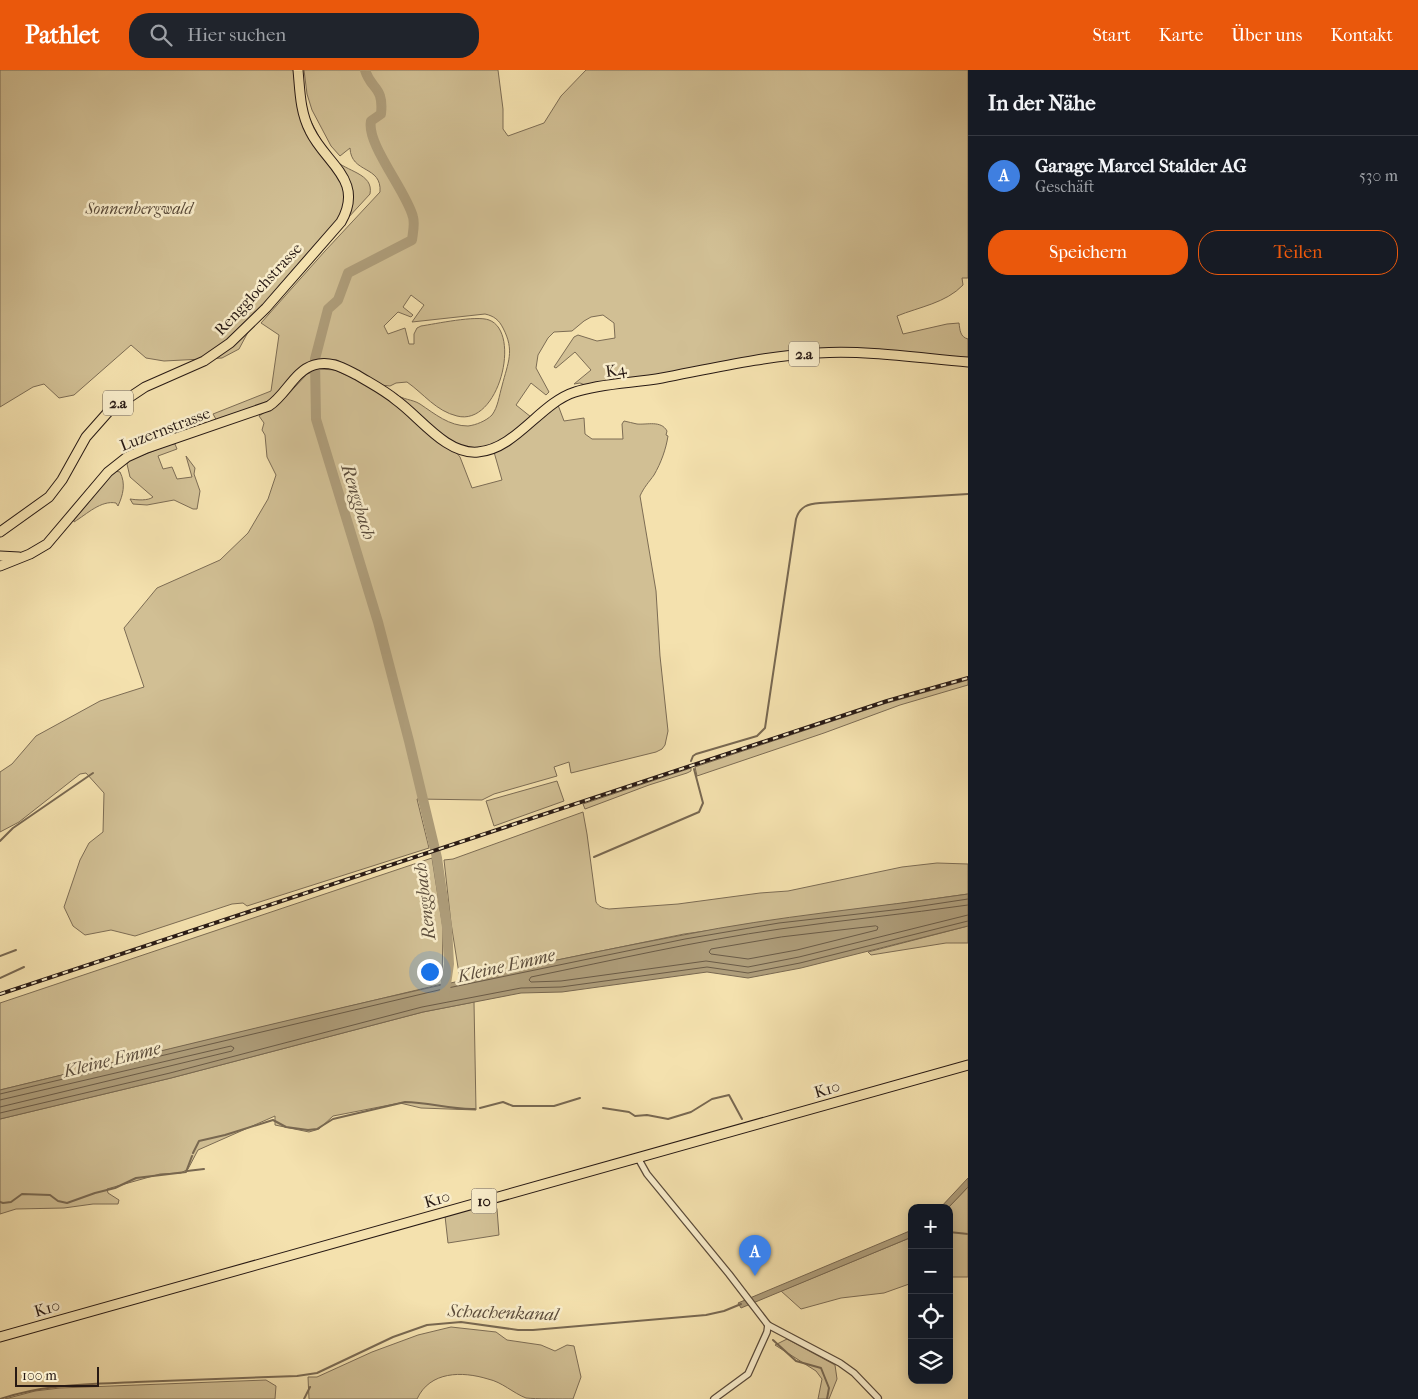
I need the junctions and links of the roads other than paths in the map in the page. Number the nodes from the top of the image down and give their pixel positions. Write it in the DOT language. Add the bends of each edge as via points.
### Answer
graph roads {
  1 [pos="298,70"];
  2 [pos="968,362"];
  3 [pos="313,365"];
  4 [pos="0,532"];
  5 [pos="0,556"];
  6 [pos="19,557"];
  7 [pos="0,566"];
  8 [pos="968,1065"];
  9 [pos="638,1158"];
  10 [pos="768,1326"];
  11 [pos="0,1337"];
  12 [pos="878,1398"];
  13 [pos="714,1399"];
  1 -- 4 [label="main road, Rengglochstrasse / 2.a" via="303,113 309,130 347,182 349,199 341,222 266,308 230,343 213,356 145,387 110,411 86,437 49,497"];
  2 -- 3 [label="main road, K4 / 2.a" via="820,353 760,359 585,389 561,399 502,444 478,452 450,445 388,394 340,366 330,363"];
  3 -- 6 [label="main road, Luzernstrasse / 2.a" via="268,406 147,448 121,461 102,478 52,539 33,553"];
  5 -- 6 [label="main road, Luzernstrasse / 2.a"];
  6 -- 7 [label="main road, Luzernstrasse / 2.a"];
  8 -- 9 [label="main road, K10 / 10"];
  9 -- 10 [label="street" via="647,1174"];
  9 -- 11 [label="main road, K10 / 10"];
  10 -- 12 [label="street" via="840,1363"];
  10 -- 13 [label="street" via="748,1374"];
}
